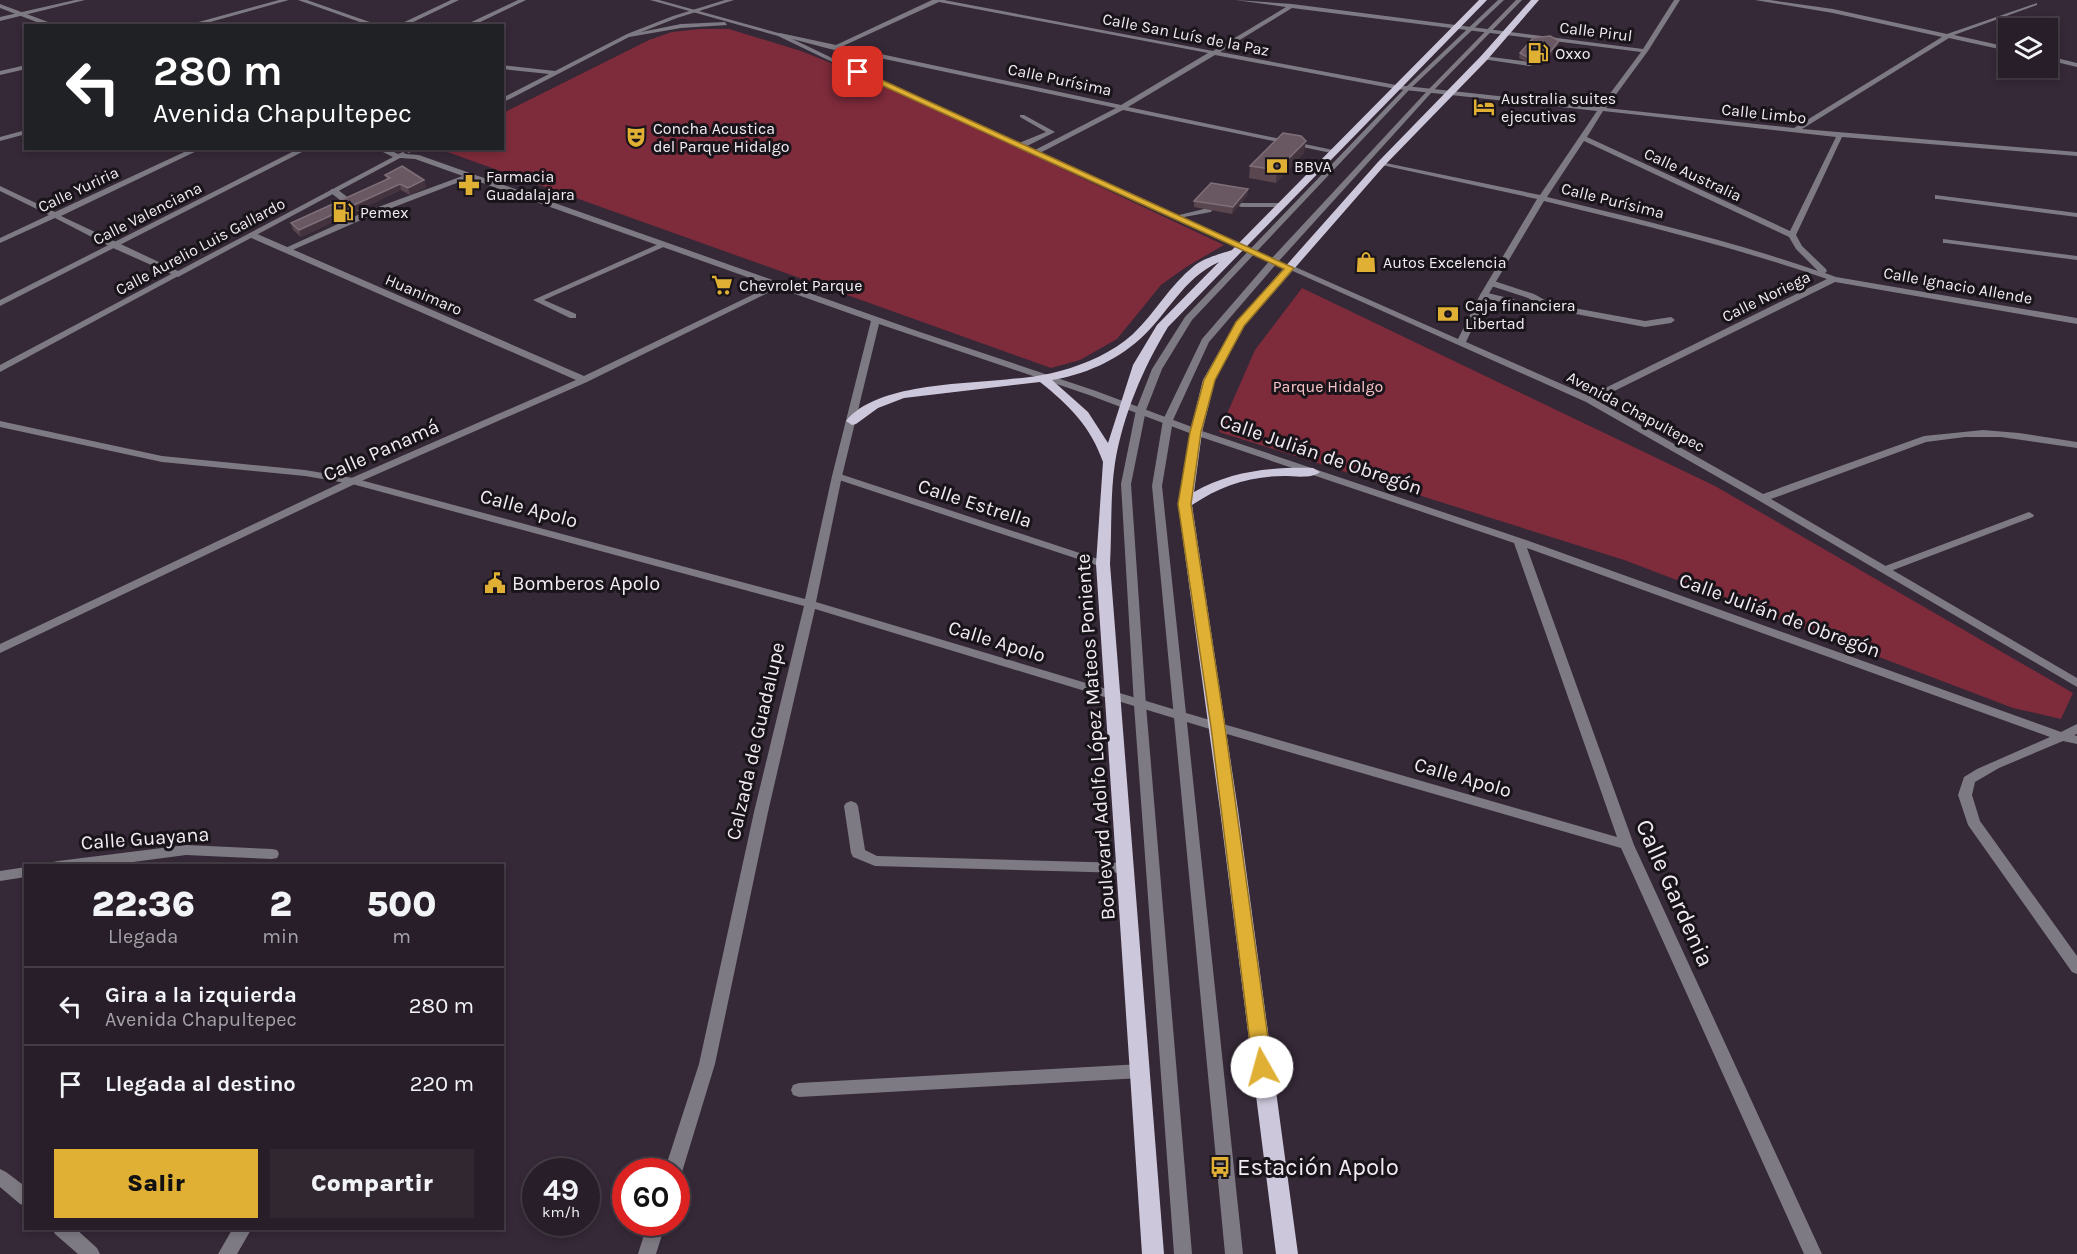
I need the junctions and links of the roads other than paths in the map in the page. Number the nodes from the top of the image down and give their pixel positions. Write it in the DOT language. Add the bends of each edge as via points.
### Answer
graph roads {
  1 [pos="82,0"];
  2 [pos="286,0"];
  3 [pos="301,0"];
  4 [pos="456,0"];
  5 [pos="523,0"];
  6 [pos="653,0"];
  7 [pos="731,0"];
  8 [pos="1238,0"];
  9 [pos="1483,0"];
  10 [pos="1501,0"];
  11 [pos="1519,0"];
  12 [pos="1535,0"];
  13 [pos="1677,0"];
  14 [pos="1758,0"];
  15 [pos="936,1"];
  16 [pos="2035,4"];
  17 [pos="0,6"];
  18 [pos="1292,6"];
  19 [pos="696,12"];
  20 [pos="21,14"];
  21 [pos="0,19"];
  22 [pos="48,24"];
  23 [pos="195,24"];
  24 [pos="372,24"];
  25 [pos="403,24"];
  26 [pos="470,24"];
  27 [pos="1459,26"];
  28 [pos="753,27"];
  29 [pos="1473,28"];
  30 [pos="1491,30"];
  31 [pos="1508,33"];
  32 [pos="628,35"];
  33 [pos="780,35"];
  34 [pos="1949,35"];
  35 [pos="837,47"];
  36 [pos="1998,47"];
  37 [pos="1645,51"];
  38 [pos="820,53"];
  39 [pos="1216,53"];
  40 [pos="1484,58"];
  41 [pos="2058,60"];
  42 [pos="1538,63"];
  43 [pos="2077,65"];
  44 [pos="24,67"];
  45 [pos="504,67"];
  46 [pos="0,73"];
  47 [pos="556,73"];
  48 [pos="1396,87"];
  49 [pos="1408,88"];
  50 [pos="1430,91"];
  51 [pos="1449,93"];
  52 [pos="504,100"];
  53 [pos="1123,107"];
  54 [pos="1600,111"];
  55 [pos="1022,116"];
  56 [pos="1795,130"];
  57 [pos="24,133"];
  58 [pos="1840,135"];
  59 [pos="1584,138"];
  60 [pos="0,139"];
  61 [pos="1022,145"];
  62 [pos="196,150"];
  63 [pos="303,150"];
  64 [pos="383,150"];
  65 [pos="411,151"];
  66 [pos="1038,152"];
  67 [pos="1334,152"];
  68 [pos="2077,154"];
  69 [pos="398,156"];
  70 [pos="1381,164"];
  71 [pos="471,176"];
  72 [pos="0,188"];
  73 [pos="334,191"];
  74 [pos="1938,197"];
  75 [pos="1542,198"];
  76 [pos="1240,205"];
  77 [pos="1280,205"];
  78 [pos="1208,210"];
  79 [pos="54,215"];
  80 [pos="365,215"];
  81 [pos="2077,215"];
  82 [pos="1179,216"];
  83 [pos="252,235"];
  84 [pos="1792,235"];
  85 [pos="0,241"];
  86 [pos="1946,242"];
  87 [pos="664,245"];
  88 [pos="116,246"];
  89 [pos="1240,247"];
  90 [pos="1252,249"];
  91 [pos="285,250"];
  92 [pos="2077,258"];
  93 [pos="1275,260"];
  94 [pos="1290,268"];
  95 [pos="178,274"];
  96 [pos="1834,279"];
  97 [pos="1491,283"];
  98 [pos="778,286"];
  99 [pos="1484,295"];
  100 [pos="0,303"];
  101 [pos="1549,306"];
  102 [pos="573,316"];
  103 [pos="876,319"];
  104 [pos="1671,320"];
  105 [pos="2077,321"];
  106 [pos="1461,343"];
  107 [pos="0,369"];
  108 [pos="1042,378"];
  109 [pos="584,380"];
  110 [pos="1589,400"];
  111 [pos="1125,404"];
  112 [pos="1141,410"];
  113 [pos="1168,420"];
  114 [pos="852,421"];
  115 [pos="0,424"];
  116 [pos="1196,432"];
  117 [pos="2077,445"];
  118 [pos="1109,463"];
  119 [pos="1314,472"];
  120 [pos="837,476"];
  121 [pos="353,481"];
  122 [pos="1762,498"];
  123 [pos="1185,504"];
  124 [pos="2029,515"];
  125 [pos="1519,541"];
  126 [pos="1103,564"];
  127 [pos="1884,570"];
  128 [pos="810,604"];
  129 [pos="0,649"];
  130 [pos="2077,683"];
  131 [pos="1113,697"];
  132 [pos="1140,705"];
  133 [pos="1180,717"];
  134 [pos="1218,727"];
  135 [pos="2077,728"];
  136 [pos="2062,737"];
  137 [pos="2077,741"];
  138 [pos="851,806"];
  139 [pos="1627,845"];
  140 [pos="272,854"];
  141 [pos="74,864"];
  142 [pos="1126,868"];
  143 [pos="24,872"];
  144 [pos="0,876"];
  145 [pos="2077,968"];
  146 [pos="1141,1071"];
  147 [pos="799,1090"];
  148 [pos="677,1158"];
  149 [pos="0,1177"];
  150 [pos="24,1196"];
  151 [pos="63,1230"];
  152 [pos="242,1230"];
  153 [pos="653,1236"];
  154 [pos="91,1254"];
  155 [pos="227,1254"];
  156 [pos="647,1254"];
  157 [pos="1153,1254"];
  158 [pos="1183,1254"];
  159 [pos="1234,1254"];
  160 [pos="1287,1254"];
  161 [pos="1813,1254"];
  1 -- 20 [label="street"];
  2 -- 23 [label="street"];
  3 -- 24 [label="street"];
  4 -- 25 [label="street"];
  5 -- 26 [label="street"];
  6 -- 19 [label="street"];
  7 -- 19 [label="street"];
  8 -- 18 [label="street, Calle Pirul"];
  9 -- 27 [label="main road, Boulevard Adolfo López Mateos Poniente"];
  10 -- 29 [label="street"];
  11 -- 30 [label="street"];
  12 -- 31 [label="main road"];
  13 -- 37 [label="street"];
  14 -- 34 [label="street" via="1835,9"];
  15 -- 35 [label="street"];
  15 -- 39 [label="street, Calle San Luís de la Paz"];
  16 -- 34 [label="street"];
  17 -- 20 [label="street"];
  18 -- 27 [label="street, Calle Pirul"];
  18 -- 39 [label="street"];
  19 -- 28 [label="street, Avenida Chapultepec"];
  19 -- 32 [label="street"];
  20 -- 21 [label="street"];
  20 -- 22 [label="street"];
  27 -- 29 [label="street, Calle Pirul"];
  27 -- 48 [label="main road, Boulevard Adolfo López Mateos Poniente"];
  28 -- 32 [label="street" via="693,25"];
  28 -- 33 [label="street, Avenida Chapultepec"];
  29 -- 30 [label="street, Calle Pirul"];
  29 -- 49 [label="street"];
  30 -- 31 [label="street, Calle Pirul"];
  30 -- 50 [label="street"];
  31 -- 37 [label="street, Calle Pirul"];
  31 -- 40 [label="main road"];
  32 -- 47 [label="street"];
  33 -- 35 [label="street, Calle Purísima"];
  33 -- 38 [label="street, Avenida Chapultepec"];
  34 -- 36 [label="street"];
  34 -- 56 [label="street"];
  35 -- 38 [label="street"];
  35 -- 53 [label="street, Calle Purísima"];
  37 -- 54 [label="street"];
  38 -- 61 [label="street, Avenida Chapultepec"];
  39 -- 48 [label="street, Calle San Luís de la Paz"];
  39 -- 53 [label="street"];
  40 -- 42 [label="street"];
  40 -- 51 [label="main road"];
  41 -- 43 [label="street"];
  44 -- 46 [label="street"];
  45 -- 47 [label="street"];
  47 -- 52 [label="street"];
  48 -- 49 [label="street, Calle San Luís de la Paz"];
  48 -- 67 [label="main road, Boulevard Adolfo López Mateos Poniente"];
  49 -- 50 [label="street, Calle San Luís de la Paz"];
  49 -- 90 [label="street"];
  50 -- 51 [label="street, Calle Limbo"];
  50 -- 93 [label="street"];
  51 -- 54 [label="street, Calle Limbo"];
  51 -- 70 [label="main road"];
  53 -- 66 [label="street"];
  53 -- 67 [label="street, Calle Purísima"];
  54 -- 56 [label="street, Calle Limbo"];
  54 -- 59 [label="street"];
  55 -- 61 [label="street" via="1051,132"];
  56 -- 58 [label="street, Calle Limbo"];
  57 -- 60 [label="street"];
  58 -- 68 [label="street, Calle Limbo"];
  58 -- 84 [label="street"];
  59 -- 75 [label="street"];
  59 -- 84 [label="street, Calle Australia"];
  61 -- 66 [label="street, Avenida Chapultepec"];
  62 -- 79 [label="street, Calle Yuriria"];
  63 -- 88 [label="street, Calle Valenciana"];
  64 -- 69 [label="street"];
  65 -- 69 [label="street, Calle Aurelio Luis Gallardo"];
  65 -- 71 [label="street, Calle Julián de Obregón"];
  66 -- 82 [label="street, Avenida Chapultepec"];
  67 -- 77 [label="main road, Boulevard Adolfo López Mateos Poniente"];
  69 -- 73 [label="street, Calle Aurelio Luis Gallardo"];
  70 -- 75 [label="street, Calle Purísima"];
  70 -- 94 [label="main road"];
  71 -- 80 [label="street"];
  71 -- 87 [label="street, Calle Julián de Obregón"];
  72 -- 79 [label="street"];
  73 -- 80 [label="street"];
  73 -- 83 [label="street, Calle Aurelio Luis Gallardo"];
  74 -- 81 [label="street"];
  75 -- 96 [label="street, Calle Purísima" via="1708,239"];
  75 -- 97 [label="street"];
  76 -- 77 [label="street"];
  77 -- 89 [label="main road, Boulevard Adolfo López Mateos Poniente"];
  78 -- 82 [label="street"];
  79 -- 85 [label="street, Calle Yuriria"];
  79 -- 88 [label="street"];
  80 -- 91 [label="street"];
  82 -- 89 [label="street, Avenida Chapultepec"];
  83 -- 91 [label="street, Huanimaro"];
  83 -- 95 [label="street, Calle Aurelio Luis Gallardo"];
  84 -- 96 [label="street, Calle Noriega" via="1815,266"];
  86 -- 92 [label="street"];
  87 -- 98 [label="street, Calle Julián de Obregón"];
  87 -- 102 [label="street" via="537,300"];
  88 -- 95 [label="street"];
  88 -- 100 [label="street, Calle Valenciana"];
  89 -- 90 [label="street, Avenida Chapultepec"];
  89 -- 108 [label="main road" via="1199,267 1136,337 1115,353 1084,368"];
  89 -- 111 [label="main road, Boulevard Adolfo López Mateos Poniente" via="1162,325 1139,365"];
  90 -- 93 [label="street, Avenida Chapultepec"];
  90 -- 112 [label="street" via="1188,319 1157,369"];
  91 -- 109 [label="street, Huanimaro"];
  93 -- 94 [label="street, Avenida Chapultepec"];
  93 -- 113 [label="street" via="1205,341"];
  94 -- 106 [label="street, Avenida Chapultepec"];
  94 -- 116 [label="main road" via="1240,324 1209,380"];
  95 -- 107 [label="street, Calle Aurelio Luis Gallardo"];
  96 -- 105 [label="street, Calle Ignacio Allende"];
  96 -- 110 [label="street, Calle Noriega"];
  97 -- 99 [label="street"];
  97 -- 101 [label="street"];
  98 -- 103 [label="street, Calle Julián de Obregón"];
  98 -- 109 [label="street, Calle Panamá"];
  99 -- 101 [label="street"];
  99 -- 106 [label="street"];
  101 -- 104 [label="street" via="1645,324"];
  103 -- 108 [label="street, Calle Julián de Obregón"];
  103 -- 114 [label="street, Calzada de Guadalupe"];
  106 -- 110 [label="street, Avenida Chapultepec"];
  108 -- 111 [label="street, Calle Julián de Obregón"];
  108 -- 114 [label="main road" via="902,395 874,405"];
  108 -- 118 [label="main road" via="1080,408 1104,444"];
  109 -- 121 [label="street, Calle Panamá"];
  110 -- 122 [label="street, Avenida Chapultepec"];
  111 -- 112 [label="street, Calle Julián de Obregón"];
  111 -- 118 [label="main road, Boulevard Adolfo López Mateos Poniente"];
  112 -- 113 [label="street, Calle Julián de Obregón"];
  112 -- 132 [label="street" via="1126,484"];
  113 -- 116 [label="street, Calle Julián de Obregón"];
  113 -- 133 [label="street" via="1157,486"];
  114 -- 120 [label="street, Calzada de Guadalupe"];
  115 -- 121 [label="street, Calle Apolo" via="162,459"];
  116 -- 119 [label="street, Calle Julián de Obregón"];
  116 -- 123 [label="main road"];
  117 -- 122 [label="street" via="1994,432 1924,439"];
  118 -- 126 [label="main road, Boulevard Adolfo López Mateos Poniente"];
  119 -- 123 [label="main road" via="1239,477 1212,486"];
  119 -- 125 [label="street, Calle Julián de Obregón"];
  120 -- 126 [label="street, Calle Estrella"];
  120 -- 128 [label="street, Calzada de Guadalupe"];
  121 -- 128 [label="street, Calle Apolo"];
  121 -- 129 [label="street, Calle Panamá"];
  122 -- 127 [label="street, Avenida Chapultepec"];
  123 -- 134 [label="main road"];
  124 -- 127 [label="street"];
  125 -- 136 [label="street, Calle Julián de Obregón"];
  125 -- 139 [label="street, Calle Gardenia"];
  126 -- 131 [label="main road, Boulevard Adolfo López Mateos Poniente"];
  127 -- 130 [label="street, Avenida Chapultepec"];
  128 -- 131 [label="street, Calle Apolo"];
  128 -- 148 [label="street, Calzada de Guadalupe" via="707,1064"];
  131 -- 132 [label="street, Calle Apolo"];
  131 -- 142 [label="main road, Boulevard Adolfo López Mateos Poniente"];
  132 -- 133 [label="street, Calle Apolo"];
  132 -- 158 [label="street"];
  133 -- 134 [label="street, Calle Apolo"];
  133 -- 159 [label="street"];
  134 -- 139 [label="street, Calle Apolo"];
  134 -- 160 [label="main road"];
  135 -- 136 [label="street"];
  136 -- 137 [label="street, Calle Julián de Obregón"];
  136 -- 145 [label="street" via="1982,771 1969,780 1965,795 1973,822"];
  138 -- 142 [label="street" via="858,853 875,861"];
  139 -- 161 [label="street, Calle Gardenia"];
  140 -- 141 [label="street, Calle Guayana" via="186,850"];
  142 -- 146 [label="main road, Boulevard Adolfo López Mateos Poniente"];
  143 -- 144 [label="street"];
  146 -- 147 [label="street"];
  146 -- 157 [label="main road, Boulevard Adolfo López Mateos Poniente"];
  149 -- 150 [label="street"];
  151 -- 154 [label="street"];
  152 -- 155 [label="street"];
  153 -- 156 [label="street"];
}
